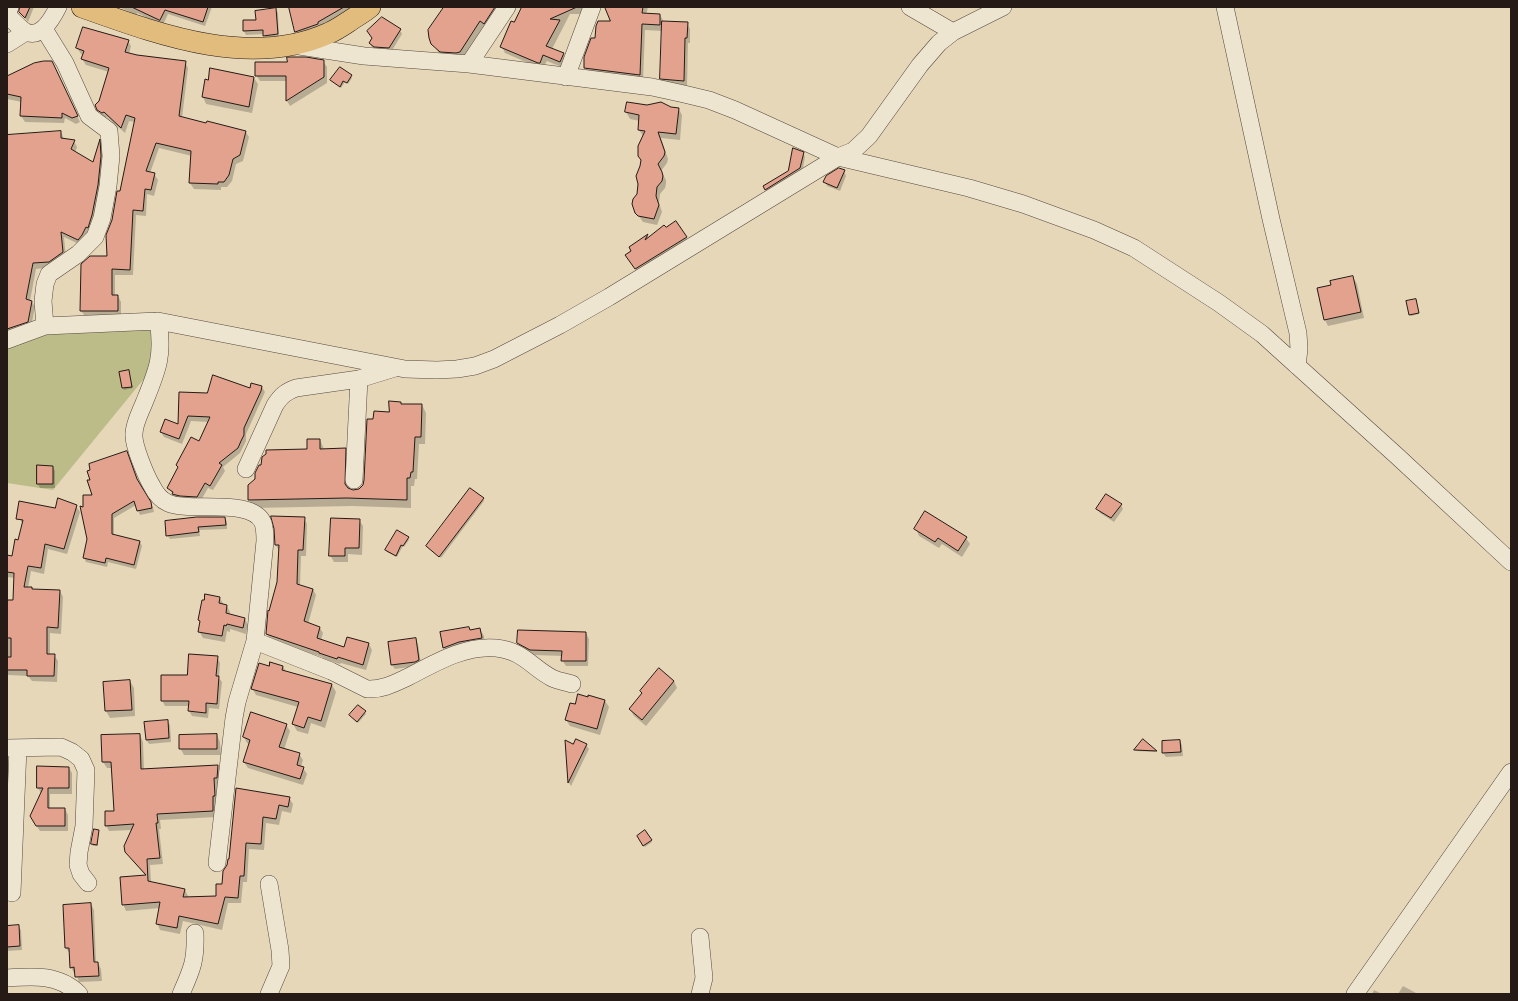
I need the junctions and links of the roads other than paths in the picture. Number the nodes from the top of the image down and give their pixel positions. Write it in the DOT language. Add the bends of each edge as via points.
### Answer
graph roads {
  1 [pos="10,7"];
  2 [pos="58,7"];
  3 [pos="82,7"];
  4 [pos="370,7"];
  5 [pos="507,7"];
  6 [pos="592,7"];
  7 [pos="910,7"];
  8 [pos="1003,7"];
  9 [pos="1225,7"];
  10 [pos="7,15"];
  11 [pos="44,29"];
  12 [pos="26,32"];
  13 [pos="953,32"];
  14 [pos="7,44"];
  15 [pos="293,45"];
  16 [pos="469,64"];
  17 [pos="566,77"];
  18 [pos="838,157"];
  19 [pos="158,321"];
  20 [pos="45,326"];
  21 [pos="7,340"];
  22 [pos="1297,366"];
  23 [pos="396,367"];
  24 [pos="359,379"];
  25 [pos="246,469"];
  26 [pos="354,480"];
  27 [pos="1511,562"];
  28 [pos="255,641"];
  29 [pos="572,684"];
  30 [pos="12,748"];
  31 [pos="1511,772"];
  32 [pos="217,863"];
  33 [pos="88,883"];
  34 [pos="269,884"];
  35 [pos="12,893"];
  36 [pos="195,933"];
  37 [pos="700,937"];
  38 [pos="7,978"];
  39 [pos="79,994"];
  40 [pos="181,994"];
  41 [pos="269,994"];
  42 [pos="700,994"];
  43 [pos="1355,994"];
  1 -- 10 [label="street"];
  2 -- 11 [label="street"];
  3 -- 15 [label="main road" via="144,29 235,49 266,49"];
  4 -- 15 [label="main road" via="330,33"];
  5 -- 16 [label="street"];
  6 -- 17 [label="street"];
  7 -- 13 [label="street"];
  8 -- 13 [label="street"];
  9 -- 22 [label="street" via="1298,333"];
  10 -- 12 [label="street"];
  11 -- 12 [label="street"];
  11 -- 20 [label="street" via="65,63 89,116 109,131 111,156 102,218 95,237 78,254 49,274 45,284"];
  12 -- 14 [label="street"];
  13 -- 18 [label="street" via="929,53 862,143 853,151"];
  15 -- 16 [label="street" via="364,56"];
  16 -- 17 [label="street"];
  17 -- 18 [label="street" via="652,87 709,100"];
  18 -- 22 [label="street" via="970,188 1023,204 1134,248 1262,334"];
  18 -- 23 [label="street" via="591,308 494,359 457,370"];
  19 -- 20 [label="street"];
  19 -- 23 [label="street"];
  19 -- 28 [label="street" via="160,357 135,428 135,444 152,486 168,503 178,506 250,511 263,523 265,541"];
  20 -- 21 [label="street"];
  22 -- 27 [label="street"];
  23 -- 24 [label="street"];
  24 -- 25 [label="street" via="296,388 280,396"];
  24 -- 26 [label="street"];
  28 -- 29 [label="street" via="331,670 367,689 374,690 453,655 482,648 516,653 552,678"];
  28 -- 32 [label="street" via="234,718"];
  30 -- 33 [label="street" via="61,747 80,759 86,770 84,826 78,865"];
  30 -- 35 [label="street"];
  31 -- 43 [label="street"];
  34 -- 41 [label="street" via="281,966"];
  36 -- 40 [label="street" via="195,958"];
  37 -- 42 [label="street" via="704,978"];
  38 -- 39 [label="street" via="47,977 73,987"];
}
